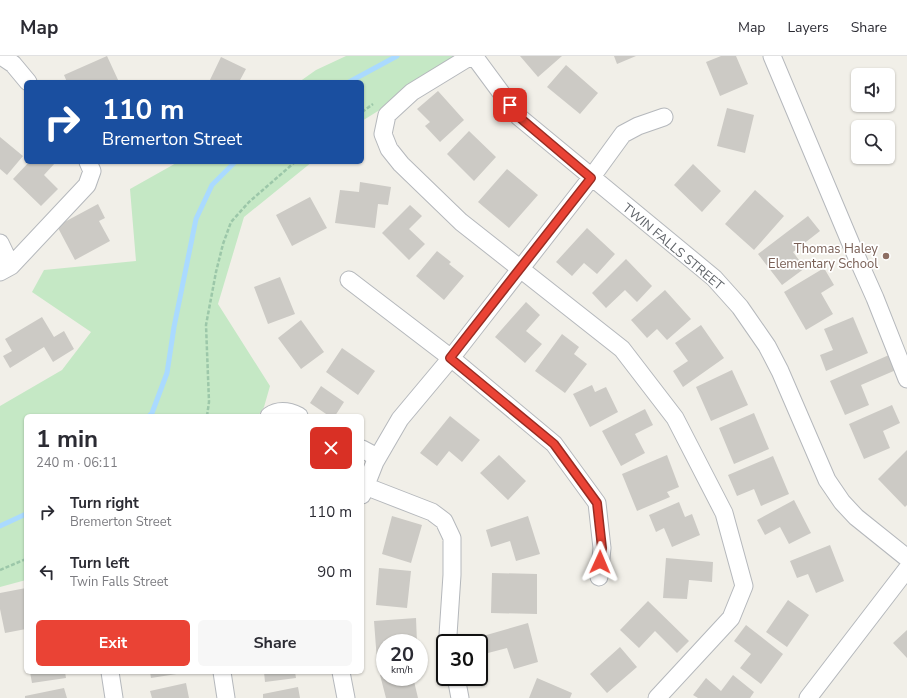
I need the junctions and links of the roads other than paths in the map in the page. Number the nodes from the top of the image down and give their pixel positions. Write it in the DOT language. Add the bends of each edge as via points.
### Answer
graph roads {
  1 [pos="1,56"];
  2 [pos="472,56"];
  3 [pos="772,56"];
  4 [pos="26,80"];
  5 [pos="664,117"];
  6 [pos="89,164"];
  7 [pos="591,178"];
  8 [pos="0,243"];
  9 [pos="520,268"];
  10 [pos="6,269"];
  11 [pos="349,280"];
  12 [pos="450,358"];
  13 [pos="907,378"];
  14 [pos="273,414"];
  15 [pos="294,414"];
  16 [pos="364,450"];
  17 [pos="378,458"];
  18 [pos="364,491"];
  19 [pos="907,558"];
  20 [pos="907,569"];
  21 [pos="599,577"];
  22 [pos="448,634"];
  23 [pos="110,674"];
  24 [pos="222,674"];
  25 [pos="341,674"];
  26 [pos="458,686"];
  27 [pos="114,698"];
  28 [pos="226,698"];
  29 [pos="346,698"];
  30 [pos="460,698"];
  31 [pos="657,698"];
  32 [pos="808,698"];
  1 -- 4 [label="street" via="13,64"];
  2 -- 7 [label="street, TWIN FALLS STREET" via="519,117"];
  2 -- 9 [label="street" via="412,92 387,115 383,134 389,149 401,164 461,222"];
  3 -- 13 [label="street"];
  5 -- 7 [label="street" via="622,134"];
  6 -- 10 [label="street" via="92,171 87,185"];
  7 -- 9 [label="street"];
  7 -- 19 [label="street, TWIN FALLS STREET" via="714,278 740,307 767,346 780,371 834,491 856,517"];
  8 -- 10 [label="street"];
  9 -- 12 [label="street"];
  9 -- 31 [label="street" via="622,349 675,418 724,513 744,586 731,618"];
  11 -- 12 [label="street"];
  12 -- 17 [label="street" via="400,418"];
  12 -- 21 [label="street" via="554,444 597,503 602,548"];
  14 -- 15 [label="street" via="287,411"];
  16 -- 17 [label="street"];
  17 -- 18 [label="street"];
  18 -- 22 [label="street" via="432,512 444,521 452,538"];
  20 -- 32 [label="street"];
  23 -- 27 [label="street"];
  24 -- 28 [label="street"];
  25 -- 29 [label="street"];
  26 -- 30 [label="street"];
}
